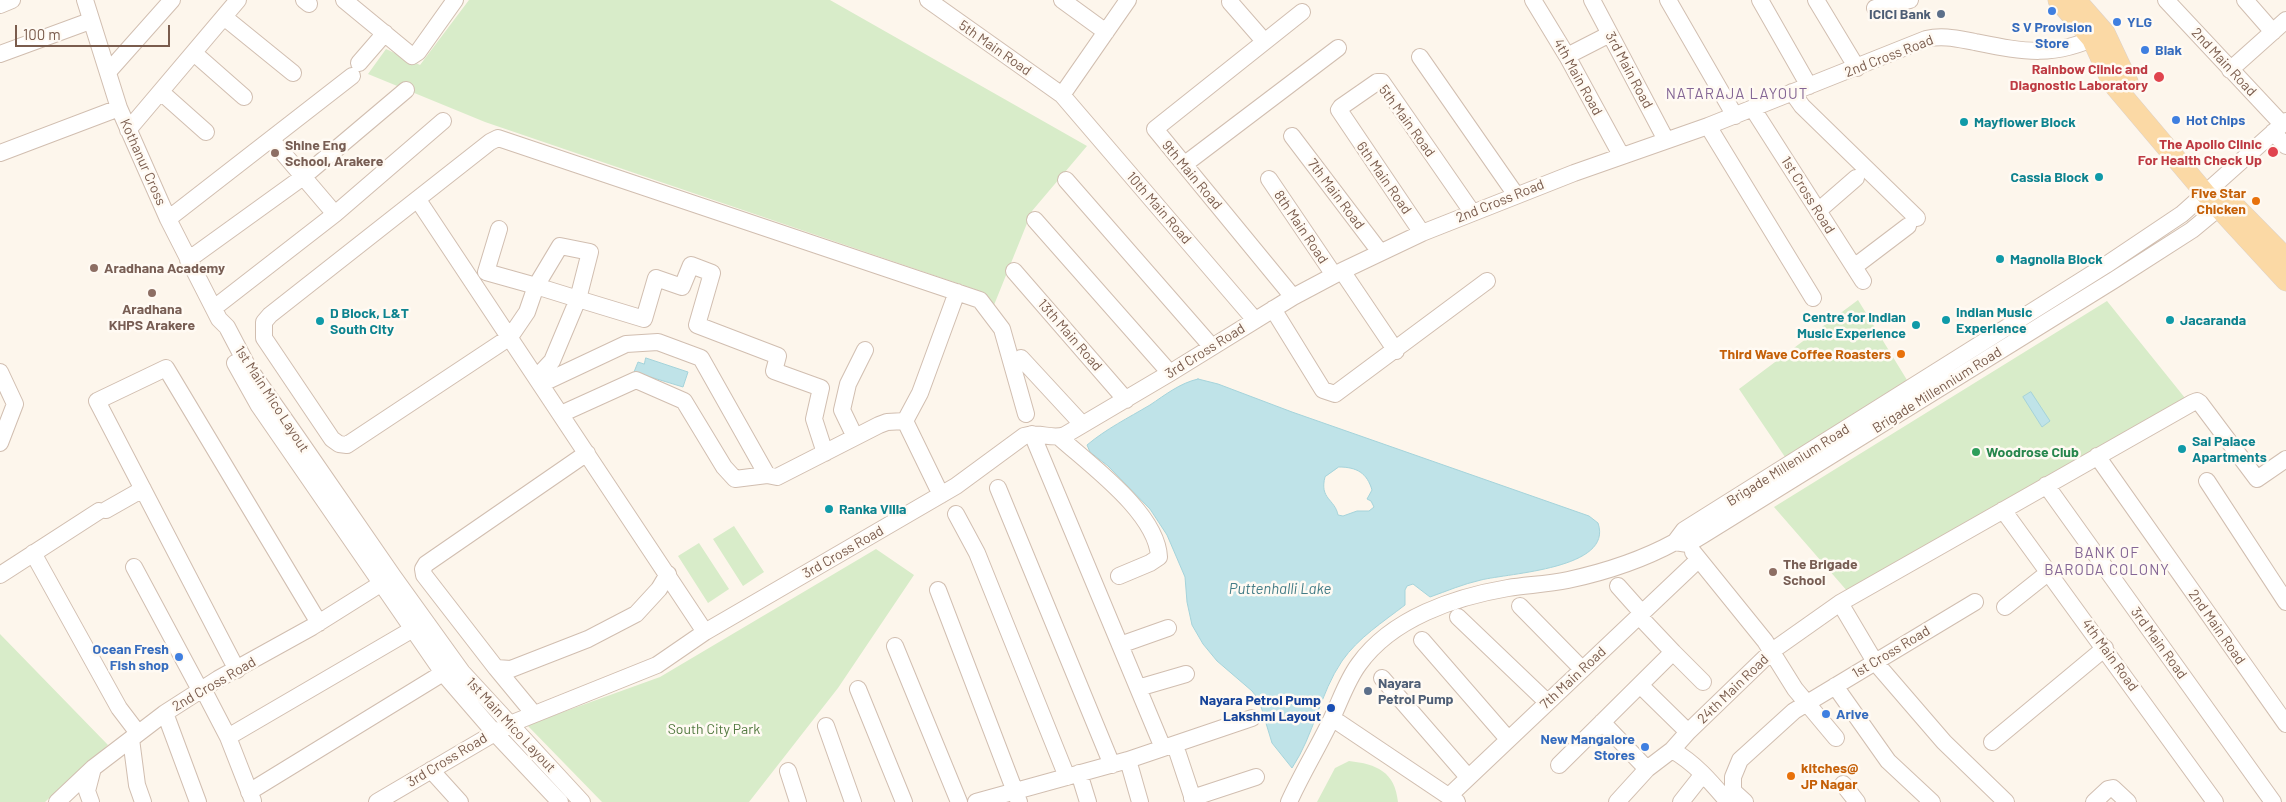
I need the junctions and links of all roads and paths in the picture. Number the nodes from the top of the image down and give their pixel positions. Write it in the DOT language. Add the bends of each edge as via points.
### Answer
graph roads {
  1 [pos="12,0"];
  2 [pos="172,0"];
  3 [pos="238,0"];
  4 [pos="344,0"];
  5 [pos="928,0"];
  6 [pos="1062,0"];
  7 [pos="1128,0"];
  8 [pos="1532,0"];
  9 [pos="1592,0"];
  10 [pos="1668,0"];
  11 [pos="1760,0"];
  12 [pos="1816,0"];
  13 [pos="1910,0"];
  14 [pos="2058,0"];
  15 [pos="2076,0"];
  16 [pos="2166,0"];
  17 [pos="2245,0"];
  18 [pos="449,2"];
  19 [pos="1230,2"];
  20 [pos="1886,4"];
  21 [pos="0,5"];
  22 [pos="89,7"];
  23 [pos="1302,12"];
  24 [pos="224,17"];
  25 [pos="2286,20"];
  26 [pos="1106,32"];
  27 [pos="2273,32"];
  28 [pos="385,33"];
  29 [pos="1610,34"];
  30 [pos="2098,36"];
  31 [pos="1264,41"];
  32 [pos="1338,48"];
  33 [pos="194,53"];
  34 [pos="0,54"];
  35 [pos="1567,56"];
  36 [pos="1420,57"];
  37 [pos="1857,68"];
  38 [pos="2230,70"];
  39 [pos="108,72"];
  40 [pos="293,73"];
  41 [pos="1809,86"];
  42 [pos="406,90"];
  43 [pos="161,92"];
  44 [pos="1792,92"];
  45 [pos="1062,95"];
  46 [pos="244,97"];
  47 [pos="119,108"];
  48 [pos="1753,109"];
  49 [pos="1735,116"];
  50 [pos="443,121"];
  51 [pos="1347,123"];
  52 [pos="1708,126"];
  53 [pos="2280,126"];
  54 [pos="128,130"];
  55 [pos="206,132"];
  56 [pos="1292,136"];
  57 [pos="271,138"];
  58 [pos="1666,140"];
  59 [pos="2286,146"];
  60 [pos="0,153"];
  61 [pos="1621,155"];
  62 [pos="1185,164"];
  63 [pos="303,177"];
  64 [pos="1856,178"];
  65 [pos="1269,179"];
  66 [pos="1066,180"];
  67 [pos="1516,195"];
  68 [pos="2217,196"];
  69 [pos="418,200"];
  70 [pos="1818,211"];
  71 [pos="1472,212"];
  72 [pos="335,214"];
  73 [pos="168,218"];
  74 [pos="1035,220"];
  75 [pos="499,229"];
  76 [pos="1422,233"];
  77 [pos="1380,252"];
  78 [pos="2286,258"];
  79 [pos="188,260"];
  80 [pos="1854,267"];
  81 [pos="1014,271"];
  82 [pos="1338,273"];
  83 [pos="1487,281"];
  84 [pos="1863,281"];
  85 [pos="2286,281"];
  86 [pos="536,286"];
  87 [pos="957,292"];
  88 [pos="1293,297"];
  89 [pos="1813,298"];
  90 [pos="578,299"];
  91 [pos="1273,310"];
  92 [pos="217,314"];
  93 [pos="1255,320"];
  94 [pos="510,337"];
  95 [pos="1212,347"];
  96 [pos="866,350"];
  97 [pos="1396,351"];
  98 [pos="1021,358"];
  99 [pos="0,372"];
  100 [pos="1170,373"];
  101 [pos="539,381"];
  102 [pos="1126,400"];
  103 [pos="561,414"];
  104 [pos="1026,414"];
  105 [pos="906,421"];
  106 [pos="1082,424"];
  107 [pos="1032,434"];
  108 [pos="855,437"];
  109 [pos="1059,437"];
  110 [pos="0,443"];
  111 [pos="587,453"];
  112 [pos="825,453"];
  113 [pos="2097,456"];
  114 [pos="2286,458"];
  115 [pos="768,475"];
  116 [pos="2207,481"];
  117 [pos="2046,485"];
  118 [pos="998,488"];
  119 [pos="143,489"];
  120 [pos="941,495"];
  121 [pos="2003,510"];
  122 [pos="956,514"];
  123 [pos="1681,539"];
  124 [pos="33,553"];
  125 [pos="1698,560"];
  126 [pos="134,567"];
  127 [pos="2049,572"];
  128 [pos="668,574"];
  129 [pos="0,575"];
  130 [pos="1119,576"];
  131 [pos="388,580"];
  132 [pos="1618,586"];
  133 [pos="938,590"];
  134 [pos="1975,602"];
  135 [pos="2286,602"];
  136 [pos="1840,603"];
  137 [pos="1520,606"];
  138 [pos="2005,607"];
  139 [pos="1640,614"];
  140 [pos="1458,617"];
  141 [pos="319,623"];
  142 [pos="413,628"];
  143 [pos="1168,628"];
  144 [pos="705,632"];
  145 [pos="1422,640"];
  146 [pos="1120,645"];
  147 [pos="895,646"];
  148 [pos="2104,648"];
  149 [pos="1772,651"];
  150 [pos="1673,652"];
  151 [pos="1875,662"];
  152 [pos="496,668"];
  153 [pos="1582,669"];
  154 [pos="237,670"];
  155 [pos="443,672"];
  156 [pos="1186,674"];
  157 [pos="1382,678"];
  158 [pos="1702,682"];
  159 [pos="1640,685"];
  160 [pos="1835,686"];
  161 [pos="1138,688"];
  162 [pos="202,689"];
  163 [pos="858,689"];
  164 [pos="1547,702"];
  165 [pos="1808,703"];
  166 [pos="165,713"];
  167 [pos="534,714"];
  168 [pos="1252,718"];
  169 [pos="1332,718"];
  170 [pos="1602,722"];
  171 [pos="510,724"];
  172 [pos="2286,724"];
  173 [pos="826,726"];
  174 [pos="494,732"];
  175 [pos="1688,732"];
  176 [pos="134,736"];
  177 [pos="228,738"];
  178 [pos="1836,738"];
  179 [pos="1508,739"];
  180 [pos="1992,742"];
  181 [pos="1169,746"];
  182 [pos="1672,750"];
  183 [pos="1120,762"];
  184 [pos="1559,765"];
  185 [pos="93,768"];
  186 [pos="1648,769"];
  187 [pos="431,770"];
  188 [pos="788,771"];
  189 [pos="1703,774"];
  190 [pos="1073,775"];
  191 [pos="1256,777"];
  192 [pos="1468,777"];
  193 [pos="1843,784"];
  194 [pos="1017,796"];
  195 [pos="251,797"];
  196 [pos="1730,797"];
  197 [pos="1453,799"];
  198 [pos="387,800"];
  199 [pos="1193,800"];
  200 [pos="1287,801"];
  201 [pos="57,802"];
  202 [pos="91,802"];
  203 [pos="143,802"];
  204 [pos="198,802"];
  205 [pos="460,802"];
  206 [pos="560,802"];
  207 [pos="582,802"];
  208 [pos="798,802"];
  209 [pos="853,802"];
  210 [pos="904,802"];
  211 [pos="959,802"];
  212 [pos="976,802"];
  213 [pos="1088,802"];
  214 [pos="1140,802"];
  215 [pos="1617,802"];
  216 [pos="1681,802"];
  217 [pos="1857,802"];
  218 [pos="1932,802"];
  219 [pos="2006,802"];
  220 [pos="2094,802"];
  221 [pos="2128,802"];
  222 [pos="2215,802"];
  223 [pos="2273,802"];
  1 -- 21 [label="street"];
  2 -- 39 [label="street"];
  3 -- 24 [label="street"];
  4 -- 28 [label="street"];
  5 -- 45 [label="street, 5th Main Road"];
  6 -- 26 [label="street"];
  7 -- 26 [label="street"];
  8 -- 35 [label="street, 4th Main Road"];
  9 -- 29 [label="street, 3rd Main Road"];
  10 -- 49 [label="street"];
  11 -- 41 [label="street"];
  12 -- 37 [label="street"];
  13 -- 20 [label="street"];
  14 -- 30 [label="main road"];
  15 -- 30 [label="main road"];
  16 -- 38 [label="street, 2nd Main Road"];
  17 -- 27 [label="street"];
  18 -- 28 [label="street" via="418,52 412,56"];
  19 -- 31 [label="street"];
  22 -- 34 [label="street"];
  22 -- 39 [label="street, Kothanur Cross"];
  23 -- 31 [label="street, 9th Main Road"];
  24 -- 33 [label="street"];
  24 -- 40 [label="street"];
  25 -- 27 [label="street"];
  26 -- 45 [label="street"];
  27 -- 38 [label="street"];
  28 -- 57 [label="street" via="356,69"];
  29 -- 35 [label="street"];
  29 -- 58 [label="street, 3rd Main Road"];
  30 -- 37 [label="street, 2nd Cross Road" via="2050,51 2026,52 1936,36"];
  30 -- 68 [label="main road" via="2113,82"];
  31 -- 62 [label="street, 9th Main Road" via="1157,125 1156,132"];
  32 -- 62 [label="street"];
  33 -- 43 [label="street"];
  33 -- 46 [label="street"];
  35 -- 61 [label="street, 4th Main Road"];
  36 -- 67 [label="street"];
  37 -- 41 [label="street, 2nd Cross Road"];
  38 -- 53 [label="street, 2nd Main Road"];
  39 -- 47 [label="street, Kothanur Cross"];
  41 -- 44 [label="street, 2nd Cross Road"];
  42 -- 63 [label="street"];
  43 -- 54 [label="street"];
  43 -- 55 [label="street"];
  44 -- 48 [label="street, 2nd Cross Road"];
  44 -- 80 [label="street" via="1913,222"];
  45 -- 93 [label="street, 10th Main Road"];
  47 -- 54 [label="street, Kothanur Cross"];
  47 -- 60 [label="street"];
  48 -- 49 [label="street, 2nd Cross Road"];
  48 -- 70 [label="street, 1st Cross Road"];
  49 -- 52 [label="street, 2nd Cross Road"];
  50 -- 72 [label="street"];
  51 -- 71 [label="street, 5th Main Road" via="1339,110 1341,107 1376,82 1382,82"];
  51 -- 76 [label="street, 6th Main Road"];
  52 -- 58 [label="street, 2nd Cross Road"];
  52 -- 89 [label="street"];
  53 -- 59 [label="street"];
  53 -- 68 [label="street"];
  54 -- 73 [label="street, Kothanur Cross"];
  56 -- 77 [label="street, 7th Main Road"];
  57 -- 63 [label="street"];
  57 -- 73 [label="street"];
  58 -- 61 [label="street, 2nd Cross Road"];
  61 -- 67 [label="street, 2nd Cross Road"];
  62 -- 88 [label="street, 9th Main Road"];
  63 -- 72 [label="street"];
  63 -- 79 [label="street"];
  64 -- 70 [label="street"];
  65 -- 82 [label="street, 8th Main Road"];
  66 -- 95 [label="street"];
  67 -- 71 [label="street, 2nd Cross Road"];
  68 -- 78 [label="main road"];
  68 -- 85 [label="main road"];
  68 -- 123 [label="street, Brigade Millenium Road" via="2182,214"];
  69 -- 87 [label="street" via="498,138"];
  69 -- 94 [label="street"];
  69 -- 94 [label="street" via="264,322 264,338 316,416 332,439 347,445"];
  70 -- 80 [label="street, 1st Cross Road"];
  71 -- 76 [label="street, 2nd Cross Road"];
  72 -- 92 [label="street"];
  73 -- 79 [label="street, Kothanur Cross"];
  74 -- 100 [label="street"];
  75 -- 86 [label="street" via="486,272"];
  76 -- 77 [label="street, 2nd Cross Road"];
  77 -- 82 [label="street, 3rd Cross Road"];
  79 -- 92 [label="street, Kothanur Cross"];
  80 -- 84 [label="street, 1st Cross Road"];
  81 -- 102 [label="street, 13th Main Road"];
  82 -- 88 [label="street, 3rd Cross Road"];
  82 -- 97 [label="street, 8th Main Road"];
  83 -- 97 [label="street"];
  86 -- 90 [label="street"];
  86 -- 90 [label="street" via="560,246 590,252"];
  86 -- 94 [label="street" via="527,312"];
  87 -- 104 [label="street" via="980,300 1002,329"];
  87 -- 105 [label="street" via="920,393"];
  88 -- 91 [label="street, 3rd Cross Road"];
  90 -- 101 [label="street" via="552,360"];
  90 -- 112 [label="street" via="644,319 656,278 682,287 691,265 712,273 697,325 778,356 774,370 821,388 814,419"];
  91 -- 93 [label="street, 3rd Cross Road"];
  91 -- 97 [label="street" via="1323,390 1329,394 1335,394"];
  92 -- 131 [label="street, 1st Main Mico Layout" via="237,367 259,406 344,532"];
  93 -- 95 [label="street, 3rd Cross Road"];
  94 -- 101 [label="street"];
  95 -- 100 [label="street, 3rd Cross Road"];
  96 -- 108 [label="street" via="848,384 842,410"];
  98 -- 106 [label="street"];
  99 -- 110 [label="street" via="15,404"];
  100 -- 102 [label="street, 3rd Cross Road"];
  101 -- 103 [label="street"];
  101 -- 115 [label="street" via="626,344 658,342 701,358"];
  102 -- 106 [label="street, 3rd Cross Road"];
  103 -- 111 [label="street"];
  103 -- 115 [label="street" via="636,380 684,400 724,467 735,479"];
  105 -- 108 [label="street" via="887,422"];
  105 -- 120 [label="street"];
  106 -- 109 [label="street, 3rd Cross Road"];
  107 -- 109 [label="street"];
  107 -- 120 [label="street, 3rd Cross Road" via="1018,440"];
  107 -- 146 [label="street"];
  108 -- 112 [label="street"];
  109 -- 130 [label="street" via="1132,504 1152,530 1159,557"];
  111 -- 128 [label="street"];
  111 -- 152 [label="street" via="422,569"];
  112 -- 115 [label="street" via="777,478"];
  113 -- 114 [label="street" via="2197,401 2257,479"];
  113 -- 117 [label="street"];
  113 -- 172 [label="street, 2nd Main Road"];
  116 -- 135 [label="street"];
  117 -- 121 [label="street"];
  117 -- 223 [label="street, 3rd Main Road"];
  118 -- 183 [label="street"];
  119 -- 124 [label="street"];
  119 -- 141 [label="street" via="97,402 166,368"];
  119 -- 154 [label="street"];
  120 -- 144 [label="street, 3rd Cross Road"];
  121 -- 127 [label="street, 4th Main Road"];
  121 -- 136 [label="street"];
  122 -- 190 [label="street" via="977,553"];
  123 -- 125 [label="street"];
  123 -- 169 [label="street, Brigade Millenium Road" via="1642,558 1592,574 1467,597 1430,611 1384,639 1366,656 1345,688"];
  124 -- 129 [label="street"];
  124 -- 176 [label="street"];
  125 -- 139 [label="street, 7th Main Road"];
  125 -- 149 [label="street"];
  126 -- 162 [label="street"];
  127 -- 138 [label="street"];
  127 -- 148 [label="street, 4th Main Road"];
  128 -- 144 [label="street"];
  128 -- 152 [label="street" via="636,614 588,638 511,669"];
  131 -- 141 [label="street, 2nd Cross Road"];
  131 -- 142 [label="street, 1st Main Mico Layout"];
  131 -- 171 [label="street, 1st Main Mico Layout" via="462,672"];
  132 -- 139 [label="street"];
  133 -- 194 [label="street"];
  134 -- 151 [label="street, 1st Cross Road"];
  136 -- 149 [label="street"];
  136 -- 151 [label="street"];
  137 -- 153 [label="street"];
  139 -- 150 [label="street"];
  139 -- 153 [label="street, 7th Main Road"];
  140 -- 164 [label="street"];
  141 -- 154 [label="street, 2nd Cross Road"];
  142 -- 155 [label="street, 1st Main Mico Layout"];
  142 -- 177 [label="street"];
  143 -- 146 [label="street"];
  144 -- 167 [label="street, 3rd Cross Road" via="648,670"];
  145 -- 179 [label="street"];
  146 -- 161 [label="street"];
  147 -- 211 [label="street"];
  148 -- 180 [label="street"];
  148 -- 222 [label="street, 4th Main Road"];
  149 -- 165 [label="street, 24th Main Road"];
  149 -- 175 [label="street, 24th Main Road"];
  150 -- 158 [label="street"];
  150 -- 159 [label="street"];
  151 -- 160 [label="street, 1st Cross Road"];
  151 -- 219 [label="street" via="1944,742"];
  152 -- 167 [label="street"];
  153 -- 164 [label="street, 7th Main Road"];
  154 -- 162 [label="street, 2nd Cross Road"];
  155 -- 174 [label="street, 1st Main Mico Layout"];
  155 -- 195 [label="street"];
  156 -- 161 [label="street"];
  157 -- 192 [label="street"];
  159 -- 170 [label="street"];
  159 -- 175 [label="street"];
  160 -- 165 [label="street, 1st Cross Road"];
  160 -- 218 [label="street" via="1888,761"];
  161 -- 181 [label="street"];
  162 -- 166 [label="street, 2nd Cross Road"];
  162 -- 177 [label="street"];
  163 -- 210 [label="street"];
  164 -- 179 [label="street, 7th Main Road"];
  165 -- 178 [label="street, 24th Main Road"];
  165 -- 196 [label="street" via="1794,711 1740,760"];
  166 -- 176 [label="street, 2nd Cross Road"];
  166 -- 204 [label="street"];
  167 -- 171 [label="street, 3rd Cross Road"];
  168 -- 181 [label="street"];
  169 -- 197 [label="street"];
  169 -- 200 [label="street, Brigade Millenium Road"];
  170 -- 184 [label="street"];
  170 -- 186 [label="street"];
  171 -- 174 [label="street, 3rd Cross Road"];
  171 -- 207 [label="street, 1st Main Mico Layout"];
  173 -- 209 [label="street"];
  174 -- 187 [label="street, 3rd Cross Road"];
  174 -- 206 [label="street, 1st Main Mico Layout"];
  175 -- 182 [label="street, 24th Main Road"];
  176 -- 185 [label="street, 2nd Cross Road"];
  176 -- 203 [label="street" via="137,785"];
  177 -- 195 [label="street"];
  179 -- 192 [label="street, 7th Main Road"];
  181 -- 183 [label="street"];
  181 -- 199 [label="street"];
  182 -- 186 [label="street, 24th Main Road"];
  182 -- 189 [label="street"];
  183 -- 190 [label="street"];
  183 -- 214 [label="street"];
  185 -- 201 [label="street, 2nd Cross Road"];
  185 -- 202 [label="street" via="87,791"];
  186 -- 215 [label="street, 24th Main Road"];
  187 -- 198 [label="street, 3rd Cross Road"];
  187 -- 205 [label="street"];
  188 -- 208 [label="street"];
  189 -- 196 [label="street"];
  189 -- 216 [label="street"];
  190 -- 194 [label="street"];
  190 -- 213 [label="street"];
  191 -- 199 [label="street"];
  192 -- 197 [label="street, 7th Main Road"];
  193 -- 217 [label="street"];
  194 -- 212 [label="street"];
  220 -- 221 [label="street" via="2113,788"];
}
